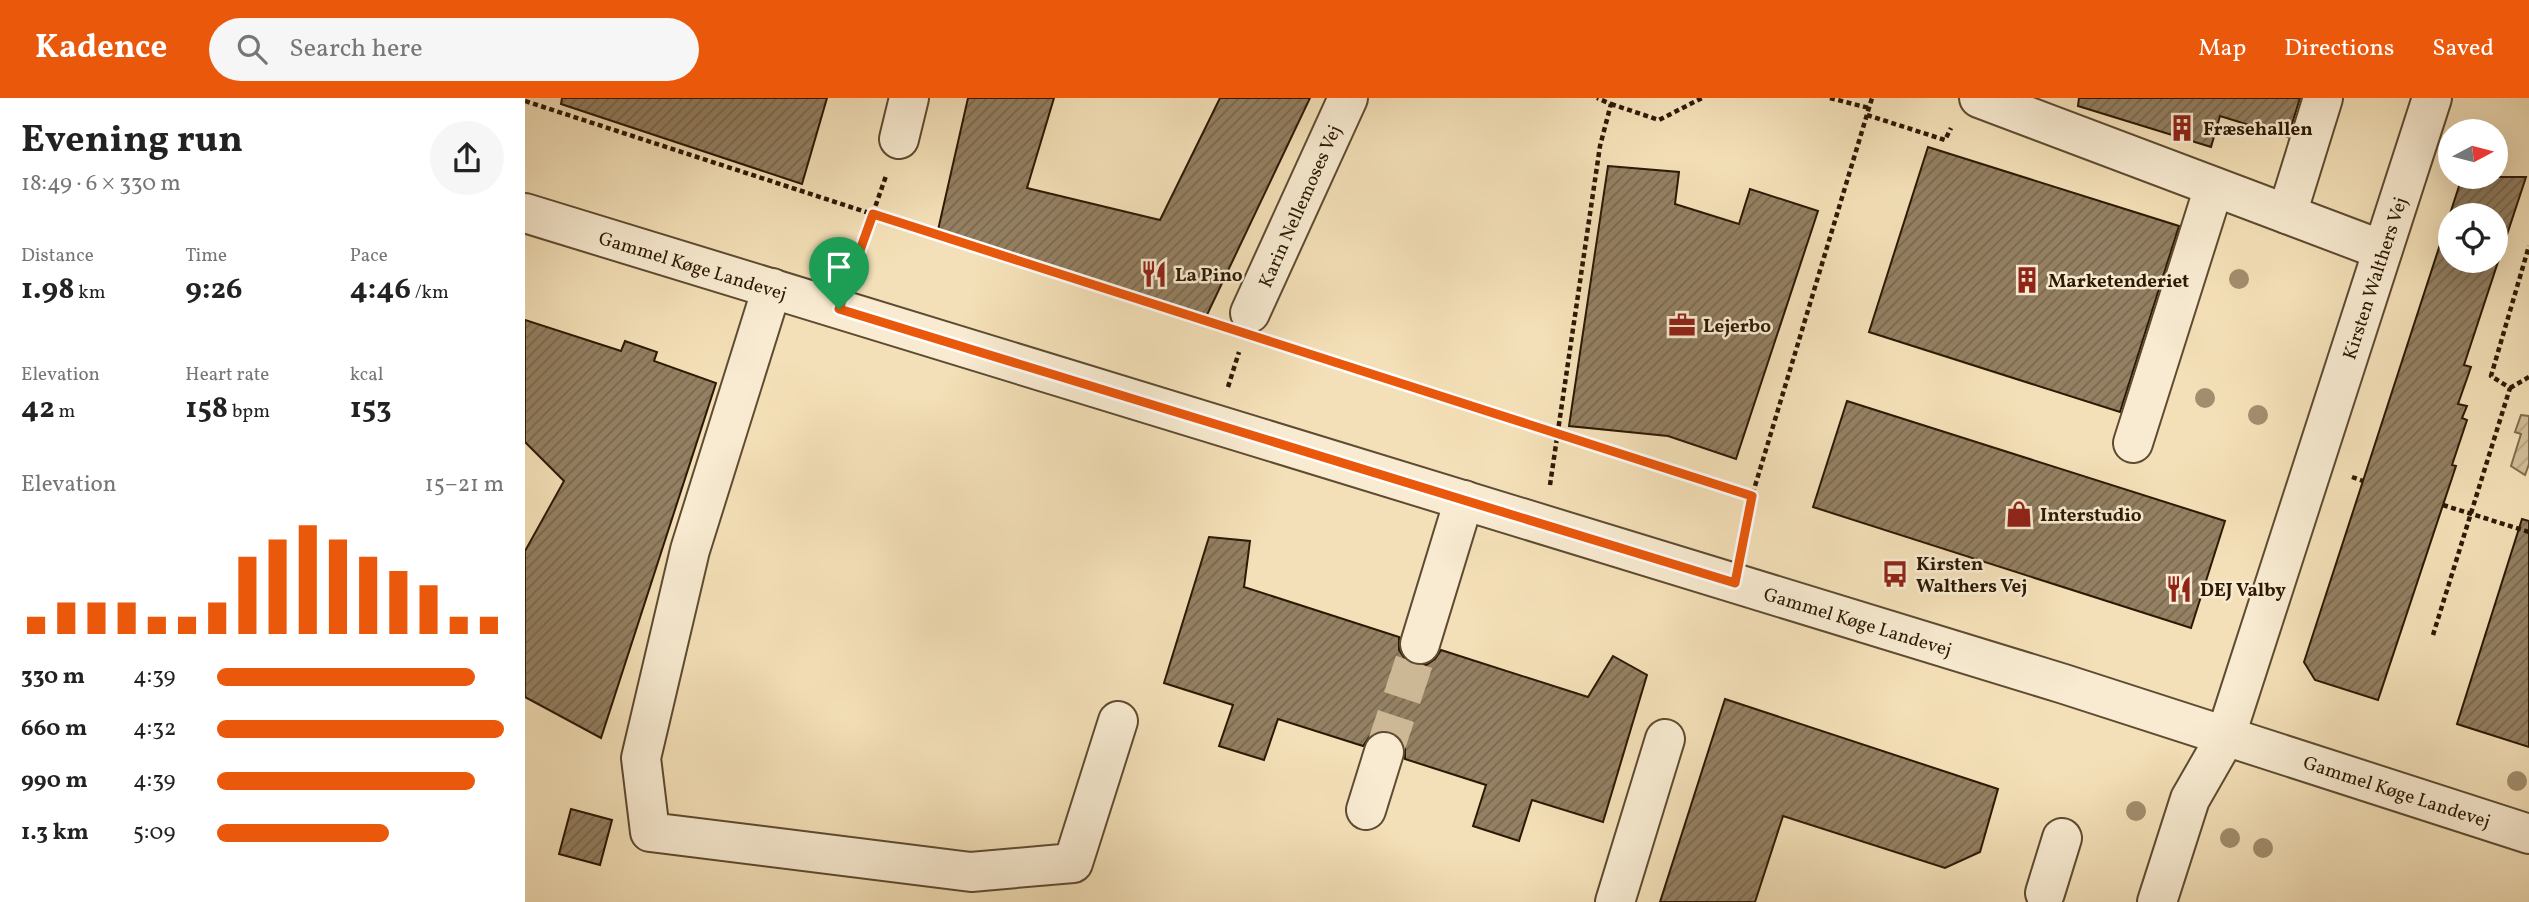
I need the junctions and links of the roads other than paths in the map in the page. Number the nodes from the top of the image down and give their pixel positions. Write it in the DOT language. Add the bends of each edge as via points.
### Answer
graph roads {
  1 [pos="909,98"];
  2 [pos="1348,98"];
  3 [pos="2323,98"];
  4 [pos="2432,98"];
  5 [pos="1967,108"];
  6 [pos="899,139"];
  7 [pos="2214,187"];
  8 [pos="525,213"];
  9 [pos="2287,214"];
  10 [pos="2382,250"];
  11 [pos="772,288"];
  12 [pos="1247,324"];
  13 [pos="2133,443"];
  14 [pos="1464,500"];
  15 [pos="1420,644"];
  16 [pos="1118,721"];
  17 [pos="1665,738"];
  18 [pos="2225,738"];
  19 [pos="1384,752"];
  20 [pos="1366,810"];
  21 [pos="2529,834"];
  22 [pos="2062,838"];
  23 [pos="2045,893"];
  24 [pos="1615,902"];
  25 [pos="2157,902"];
  1 -- 6 [label="street"];
  2 -- 12 [label="street, Karin Nellemoses Vej"];
  3 -- 9 [label="street"];
  4 -- 10 [label="street, Kirsten Walthers Vej"];
  5 -- 7 [label="street"];
  7 -- 9 [label="street"];
  7 -- 13 [label="street"];
  8 -- 11 [label="street, Gammel Køge Landevej"];
  9 -- 10 [label="street"];
  10 -- 18 [label="street, Kirsten Walthers Vej"];
  11 -- 14 [label="street, Gammel Køge Landevej"];
  11 -- 16 [label="street" via="690,550 641,758 650,832 971,872 1073,863"];
  14 -- 15 [label="street"];
  14 -- 18 [label="street, Gammel Køge Landevej"];
  17 -- 24 [label="street"];
  18 -- 21 [label="street, Gammel Køge Landevej"];
  18 -- 25 [label="street" via="2190,799"];
  19 -- 20 [label="street"];
  22 -- 23 [label="street"];
}
